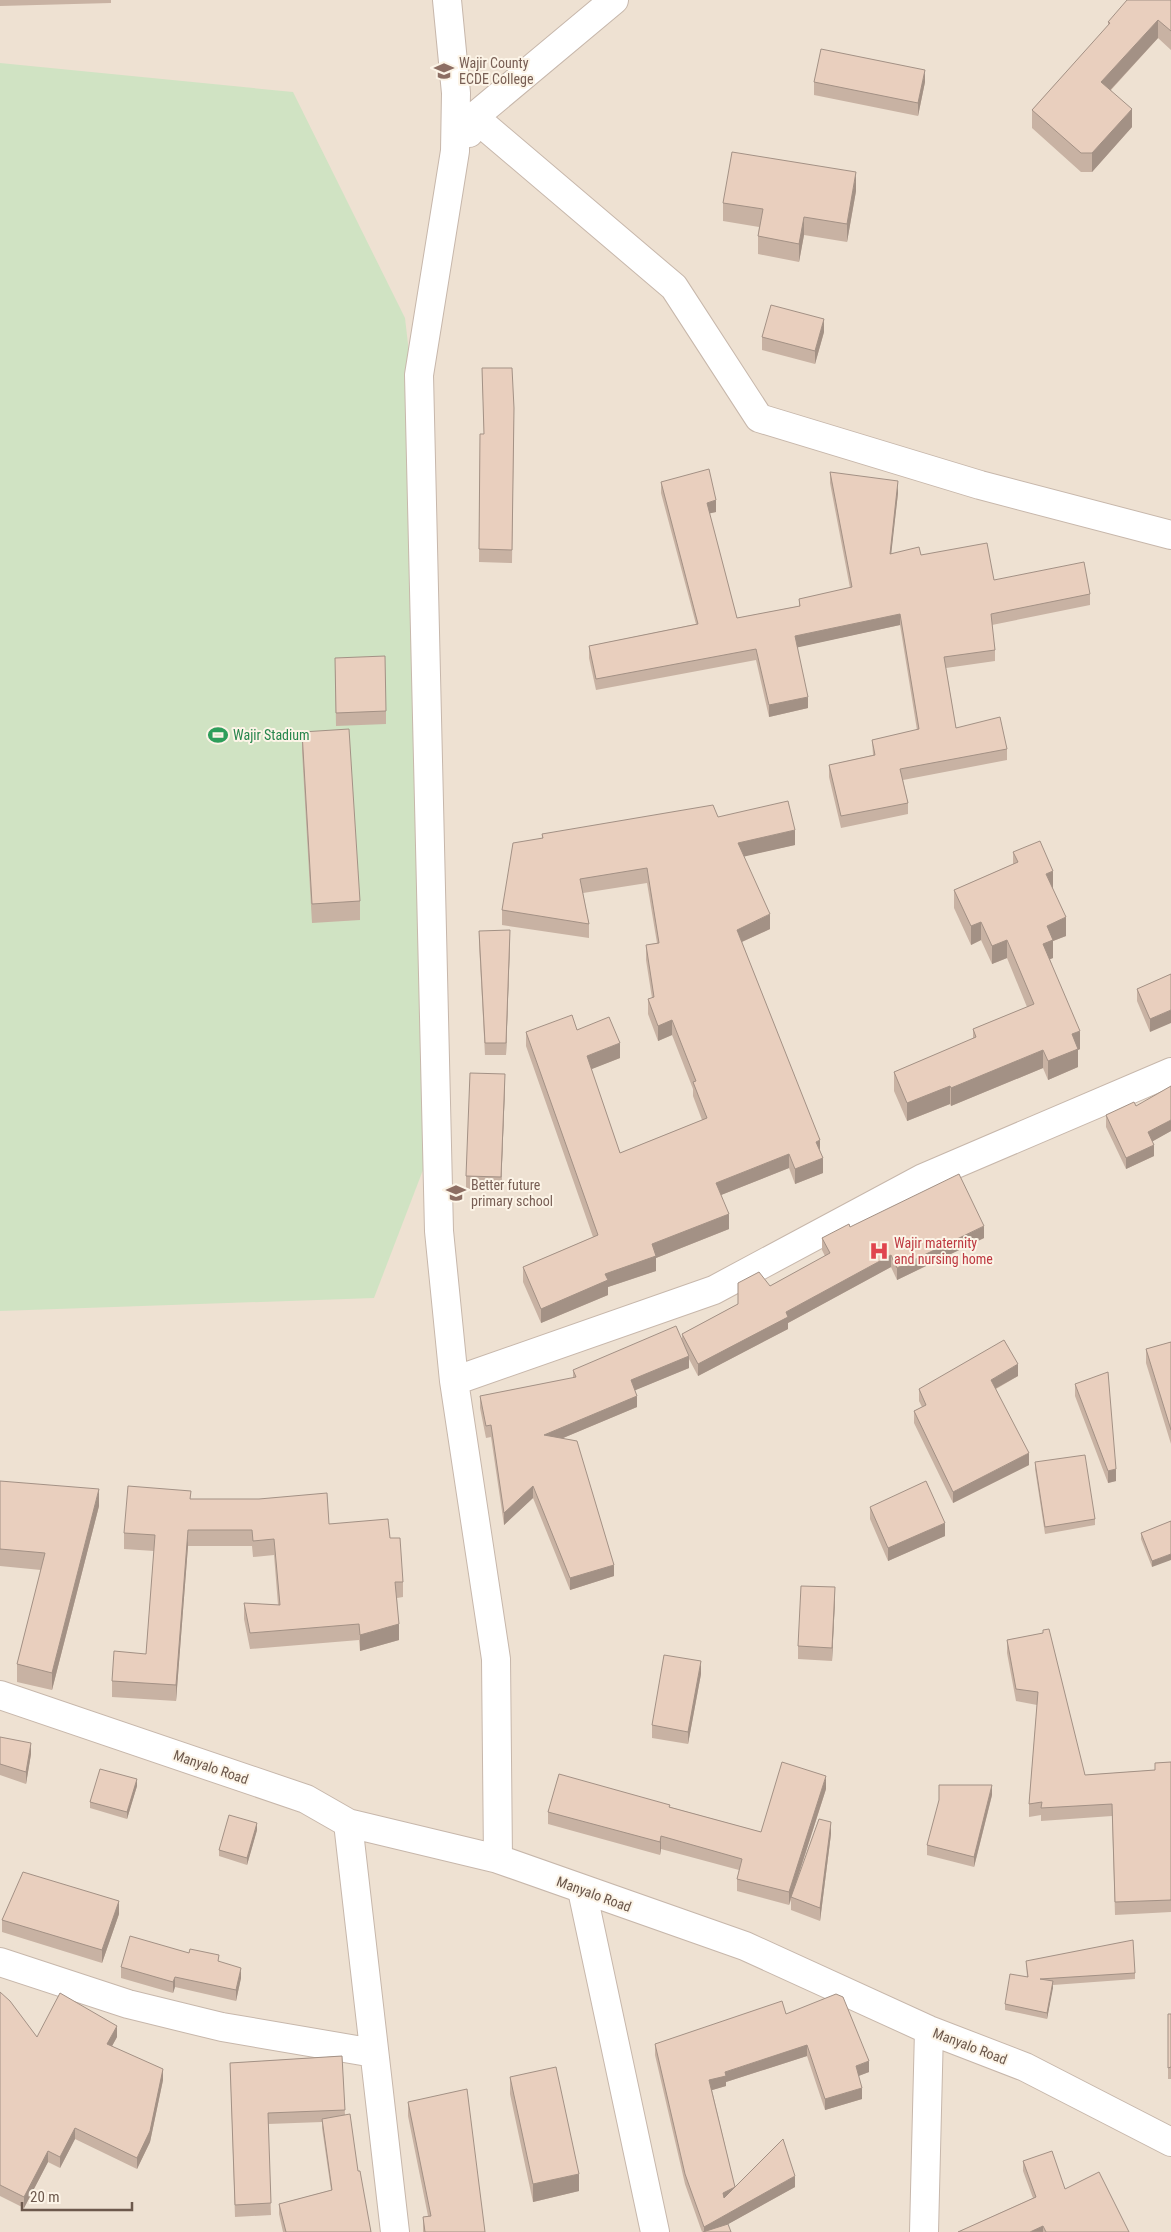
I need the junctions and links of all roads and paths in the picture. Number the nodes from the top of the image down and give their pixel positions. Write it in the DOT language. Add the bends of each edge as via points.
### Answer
graph roads {
  1 [pos="447,0"];
  2 [pos="614,0"];
  3 [pos="474,117"];
  4 [pos="446,209"];
  5 [pos="1171,535"];
  6 [pos="1171,1072"];
  7 [pos="454,1381"];
  8 [pos="0,1695"];
  9 [pos="348,1823"];
  10 [pos="498,1859"];
  11 [pos="582,1890"];
  12 [pos="0,1962"];
  13 [pos="929,2030"];
  14 [pos="374,2053"];
  15 [pos="1171,2142"];
  16 [pos="395,2232"];
  17 [pos="655,2232"];
  18 [pos="924,2232"];
  1 -- 4 [label="street" via="456,93 455,151"];
  2 -- 3 [label="street"];
  3 -- 4 [label="street"];
  3 -- 5 [label="street" via="674,287 759,418 980,485"];
  4 -- 7 [label="street" via="419,376 439,1230"];
  6 -- 7 [label="street" via="923,1178 714,1290"];
  7 -- 10 [label="street" via="496,1658"];
  8 -- 9 [label="street, Manyalo Road" via="306,1799"];
  9 -- 10 [label="street, Manyalo Road"];
  9 -- 14 [label="street"];
  10 -- 11 [label="street, Manyalo Road"];
  11 -- 13 [label="street, Manyalo Road" via="745,1946"];
  11 -- 17 [label="street"];
  12 -- 14 [label="street" via="128,2004 204,2022"];
  13 -- 15 [label="street, Manyalo Road" via="1024,2067"];
  13 -- 18 [label="street"];
  14 -- 16 [label="street"];
}
